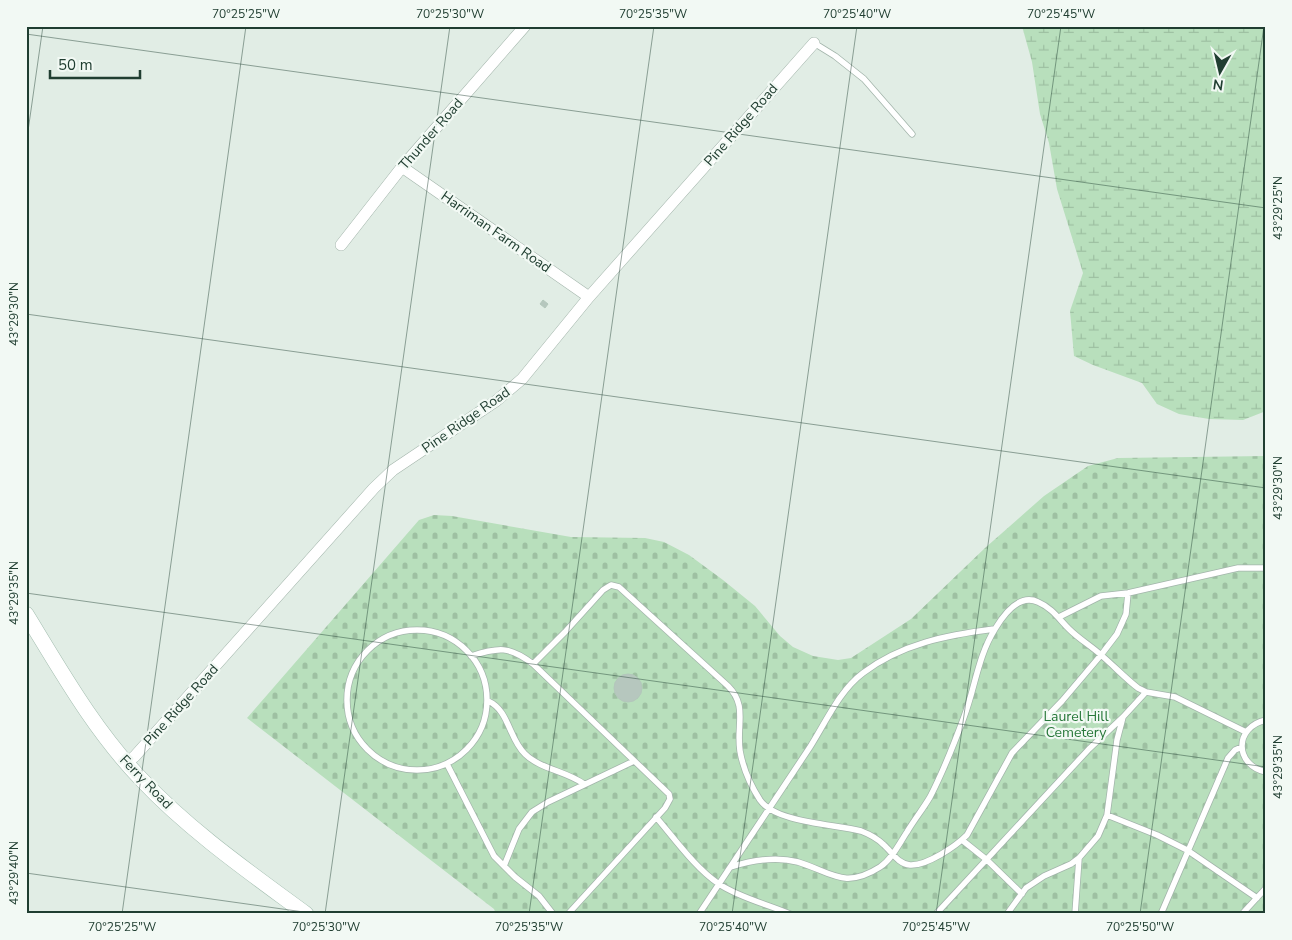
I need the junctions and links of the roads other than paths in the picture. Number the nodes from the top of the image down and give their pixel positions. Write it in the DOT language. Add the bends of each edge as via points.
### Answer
graph roads {
  1 [pos="525,26"];
  2 [pos="814,43"];
  3 [pos="912,134"];
  4 [pos="402,167"];
  5 [pos="341,244"];
  6 [pos="589,297"];
  7 [pos="1266,568"];
  8 [pos="1128,593"];
  9 [pos="26,614"];
  10 [pos="1059,616"];
  11 [pos="994,629"];
  12 [pos="1101,655"];
  13 [pos="471,656"];
  14 [pos="533,664"];
  15 [pos="1146,692"];
  16 [pos="488,701"];
  17 [pos="1123,717"];
  18 [pos="1266,720"];
  19 [pos="1246,732"];
  20 [pos="1242,746"];
  21 [pos="634,761"];
  22 [pos="127,763"];
  23 [pos="447,764"];
  24 [pos="1266,772"];
  25 [pos="584,784"];
  26 [pos="769,809"];
  27 [pos="1107,815"];
  28 [pos="656,817"];
  29 [pos="962,840"];
  30 [pos="1187,850"];
  31 [pos="893,854"];
  32 [pos="1080,858"];
  33 [pos="987,860"];
  34 [pos="504,866"];
  35 [pos="731,867"];
  36 [pos="719,884"];
  37 [pos="1266,888"];
  38 [pos="1022,894"];
  39 [pos="1257,898"];
  40 [pos="306,914"];
  41 [pos="553,914"];
  42 [pos="568,914"];
  43 [pos="699,914"];
  44 [pos="790,914"];
  45 [pos="936,914"];
  46 [pos="1007,914"];
  47 [pos="1075,914"];
  48 [pos="1161,914"];
  49 [pos="1242,914"];
  1 -- 4 [label="street, Thunder Road"];
  2 -- 3 [label="lane" via="864,79"];
  2 -- 6 [label="street, Pine Ridge Road"];
  4 -- 5 [label="street, Thunder Road"];
  4 -- 6 [label="street, Harriman Farm Road"];
  6 -- 22 [label="street, Pine Ridge Road" via="522,379 484,410 393,470 374,488"];
  7 -- 8 [label="lane" via="1238,568"];
  8 -- 10 [label="lane" via="1101,596"];
  8 -- 12 [label="lane" via="1123,622"];
  9 -- 22 [label="main road, Ferry Road" via="86,711"];
  10 -- 11 [label="lane" via="1038,601 1024,600 1014,604"];
  10 -- 12 [label="lane" via="1069,629"];
  11 -- 26 [label="lane" via="913,645 863,673 845,692"];
  11 -- 31 [label="lane" via="982,652 965,716 944,766 929,798"];
  12 -- 15 [label="lane"];
  12 -- 29 [label="lane" via="1012,753"];
  13 -- 14 [label="lane" via="491,649 505,649"];
  13 -- 16 [label="lane" via="481,670"];
  13 -- 23 [label="lane" via="460,644 440,634 406,631 384,638 370,648 359,660 350,680 347,703 350,720 356,735 370,753 390,765 412,770"];
  14 -- 21 [label="lane"];
  14 -- 26 [label="lane" via="602,590 611,585 619,587 738,697 742,761 754,789"];
  15 -- 17 [label="lane"];
  15 -- 19 [label="lane" via="1175,697"];
  16 -- 23 [label="lane" via="478,735 464,753"];
  16 -- 25 [label="lane" via="498,707 524,754"];
  17 -- 27 [label="lane"];
  17 -- 33 [label="lane" via="1088,749"];
  18 -- 19 [label="lane"];
  19 -- 20 [label="lane"];
  20 -- 24 [label="lane" via="1252,767"];
  20 -- 30 [label="lane" via="1228,758"];
  21 -- 25 [label="lane"];
  21 -- 28 [label="lane" via="669,794 668,803"];
  22 -- 40 [label="main road, Ferry Road" via="181,817"];
  23 -- 34 [label="lane" via="489,848"];
  25 -- 34 [label="lane" via="548,802 526,818"];
  26 -- 31 [label="lane" via="791,817 860,831 874,837"];
  26 -- 35 [label="lane"];
  27 -- 30 [label="lane"];
  27 -- 32 [label="lane" via="1098,836"];
  28 -- 36 [label="lane" via="702,870"];
  28 -- 42 [label="lane"];
  29 -- 31 [label="lane" via="932,859 913,865 900,862"];
  29 -- 33 [label="lane"];
  30 -- 39 [label="lane"];
  30 -- 48 [label="lane"];
  31 -- 35 [label="lane" via="882,866 850,879 777,859 756,860"];
  32 -- 38 [label="lane" via="1044,876"];
  32 -- 47 [label="lane"];
  33 -- 38 [label="lane"];
  33 -- 45 [label="lane"];
  34 -- 41 [label="lane" via="539,896"];
  35 -- 36 [label="lane"];
  36 -- 43 [label="lane"];
  36 -- 44 [label="lane"];
  37 -- 39 [label="lane"];
  38 -- 46 [label="lane"];
  39 -- 49 [label="lane"];
}
